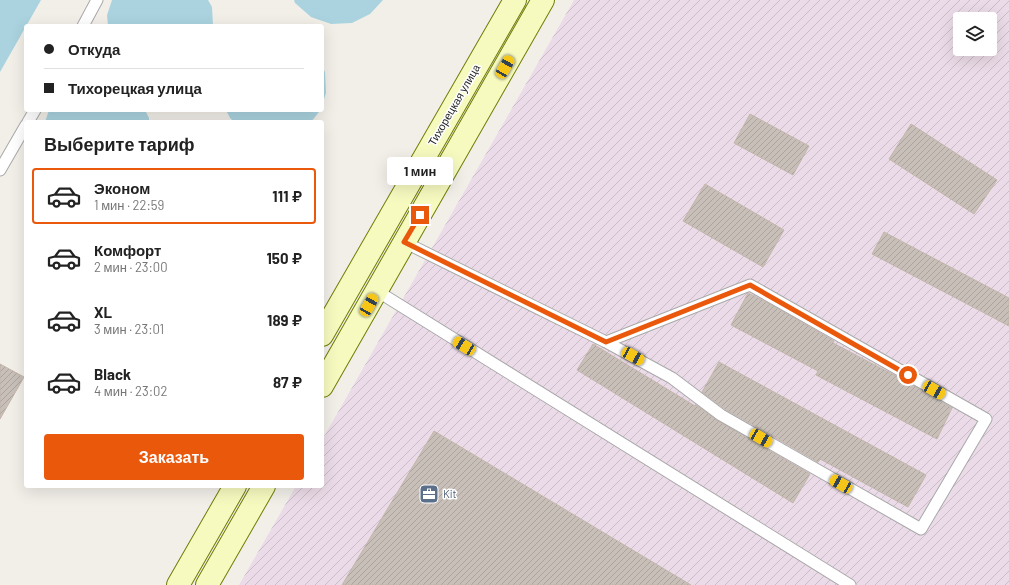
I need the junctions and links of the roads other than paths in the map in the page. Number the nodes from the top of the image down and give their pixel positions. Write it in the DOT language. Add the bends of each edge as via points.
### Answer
graph roads {
  1 [pos="97,0"];
  2 [pos="515,0"];
  3 [pos="543,0"];
  4 [pos="83,24"];
  5 [pos="24,128"];
  6 [pos="0,170"];
  7 [pos="404,242"];
  8 [pos="377,291"];
  9 [pos="324,332"];
  10 [pos="606,342"];
  11 [pos="324,383"];
  12 [pos="234,488"];
  13 [pos="263,488"];
  14 [pos="178,585"];
  15 [pos="207,585"];
  16 [pos="850,585"];
  1 -- 4 [label="lane"];
  2 -- 9 [label="main road, Тихорецкая улица"];
  3 -- 7 [label="main road"];
  5 -- 6 [label="lane"];
  7 -- 8 [label="main road"];
  7 -- 10 [label="lane"];
  8 -- 11 [label="main road"];
  8 -- 16 [label="lane"];
  10 -- 10 [label="lane" via="672,378 721,415 921,529 986,419 750,285"];
  12 -- 14 [label="main road"];
  13 -- 15 [label="main road"];
}
